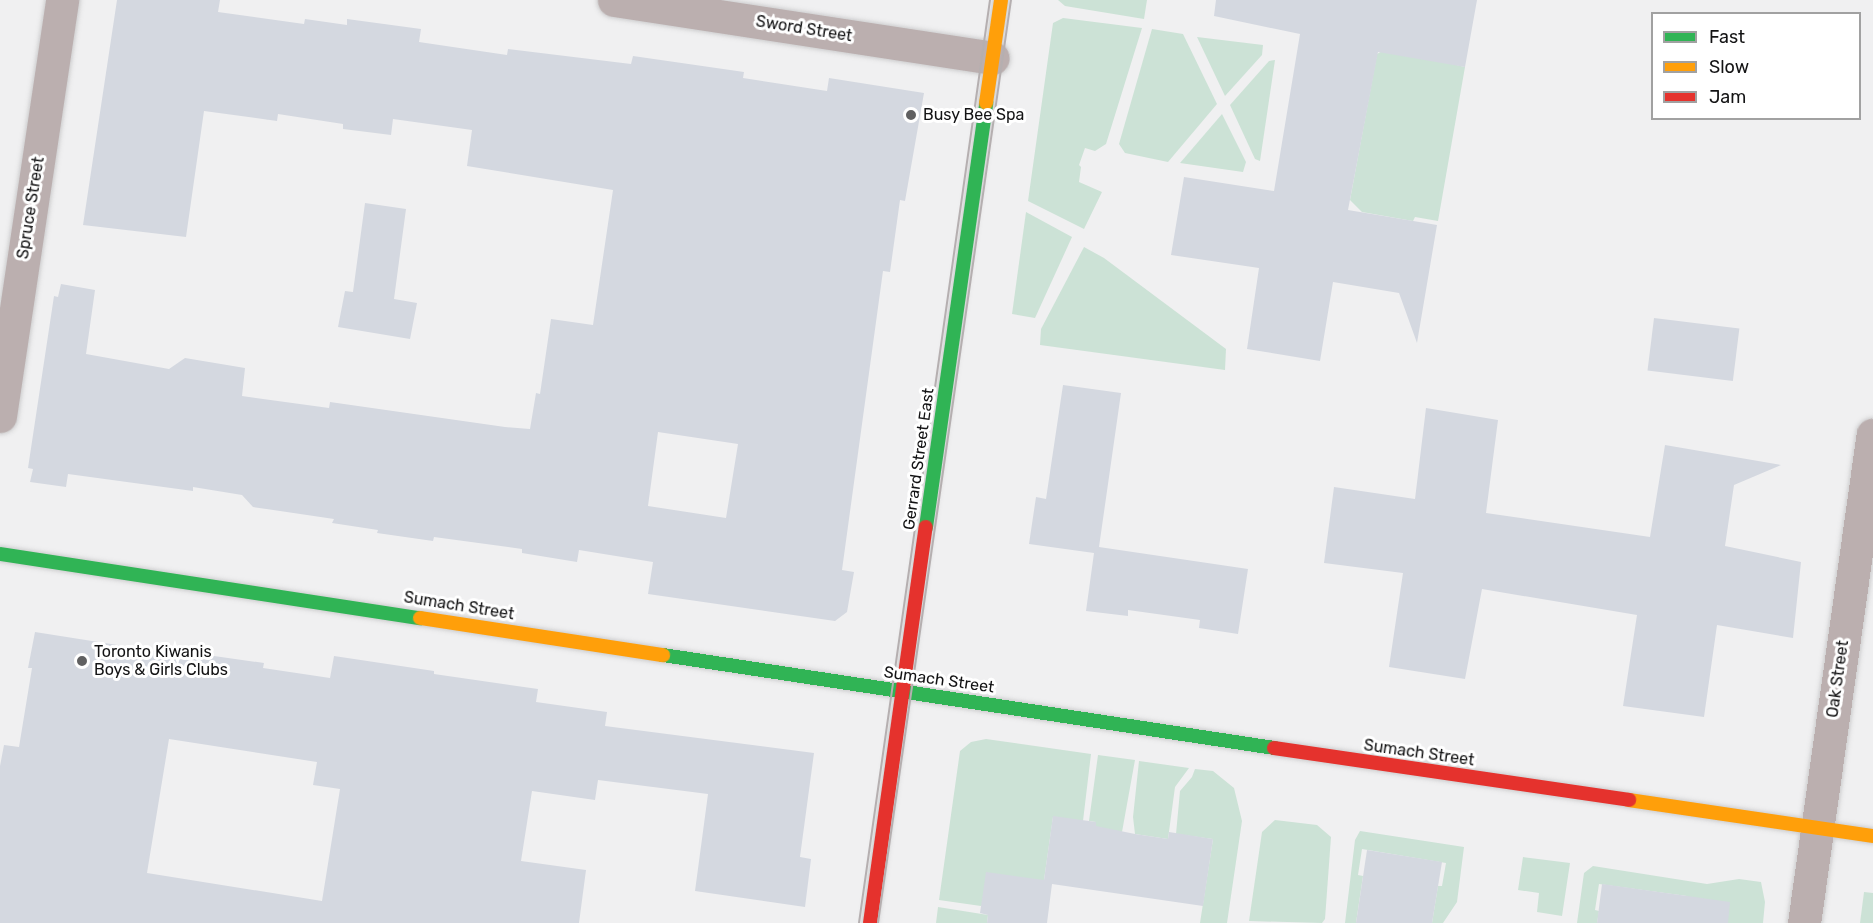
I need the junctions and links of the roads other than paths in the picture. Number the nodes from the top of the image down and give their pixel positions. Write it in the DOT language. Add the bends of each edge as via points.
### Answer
graph roads {
  1 [pos="62,0"];
  2 [pos="614,0"];
  3 [pos="1001,0"];
  4 [pos="993,58"];
  5 [pos="0,416"];
  6 [pos="1873,435"];
  7 [pos="0,554"];
  8 [pos="903,691"];
  9 [pos="1818,828"];
  10 [pos="1873,836"];
  11 [pos="870,923"];
  12 [pos="1804,923"];
  1 -- 5 [label="street, Spruce Street"];
  2 -- 4 [label="street, Sword Street"];
  3 -- 4 [label="street, Gerrard Street East"];
  4 -- 8 [label="street, Gerrard Street East"];
  6 -- 9 [label="street, Oak Street"];
  7 -- 8 [label="street, Sumach Street"];
  8 -- 9 [label="street, Sumach Street"];
  8 -- 11 [label="street, Gerrard Street East"];
  9 -- 10 [label="street, Sumach Street"];
  9 -- 12 [label="street, Oak Street"];
}
